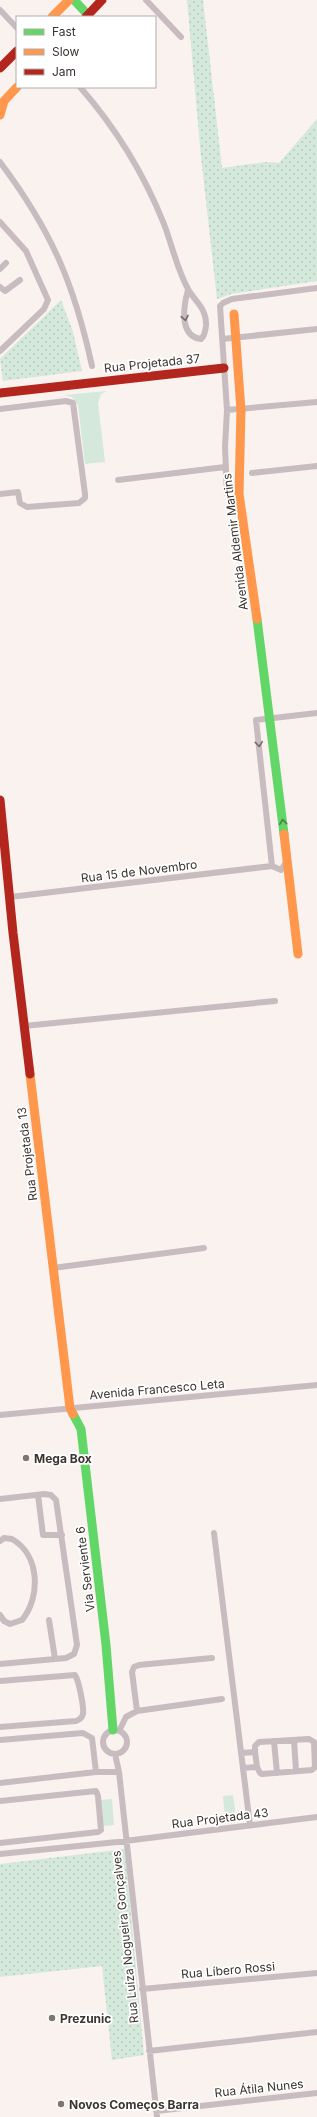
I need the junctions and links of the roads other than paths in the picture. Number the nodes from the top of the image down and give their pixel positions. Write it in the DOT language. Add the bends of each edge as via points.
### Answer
graph roads {
  1 [pos="69,0"];
  2 [pos="74,0"];
  3 [pos="102,0"];
  4 [pos="146,0"];
  5 [pos="0,10"];
  6 [pos="53,16"];
  7 [pos="87,16"];
  8 [pos="16,27"];
  9 [pos="181,37"];
  10 [pos="16,52"];
  11 [pos="0,68"];
  12 [pos="16,88"];
  13 [pos="81,88"];
  14 [pos="2,98"];
  15 [pos="0,115"];
  16 [pos="0,162"];
  17 [pos="0,222"];
  18 [pos="6,263"];
  19 [pos="0,268"];
  20 [pos="20,280"];
  21 [pos="0,287"];
  22 [pos="317,288"];
  23 [pos="188,290"];
  24 [pos="234,314"];
  25 [pos="317,329"];
  26 [pos="236,338"];
  27 [pos="222,339"];
  28 [pos="0,350"];
  29 [pos="92,366"];
  30 [pos="224,368"];
  31 [pos="0,393"];
  32 [pos="317,402"];
  33 [pos="0,409"];
  34 [pos="227,410"];
  35 [pos="241,410"];
  36 [pos="317,466"];
  37 [pos="225,467"];
  38 [pos="252,473"];
  39 [pos="118,480"];
  40 [pos="227,493"];
  41 [pos="0,494"];
  42 [pos="317,713"];
  43 [pos="271,719"];
  44 [pos="0,800"];
  45 [pos="1,815"];
  46 [pos="287,861"];
  47 [pos="272,866"];
  48 [pos="10,897"];
  49 [pos="298,954"];
  50 [pos="275,1001"];
  51 [pos="24,1026"];
  52 [pos="204,1248"];
  53 [pos="53,1268"];
  54 [pos="317,1385"];
  55 [pos="70,1408"];
  56 [pos="0,1415"];
  57 [pos="38,1495"];
  58 [pos="0,1499"];
  59 [pos="214,1533"];
  60 [pos="62,1535"];
  61 [pos="0,1541"];
  62 [pos="0,1615"];
  63 [pos="50,1620"];
  64 [pos="212,1658"];
  65 [pos="55,1659"];
  66 [pos="0,1664"];
  67 [pos="0,1681"];
  68 [pos="222,1699"];
  69 [pos="137,1711"];
  70 [pos="0,1727"];
  71 [pos="116,1730"];
  72 [pos="0,1740"];
  73 [pos="294,1740"];
  74 [pos="274,1741"];
  75 [pos="255,1752"];
  76 [pos="115,1754"];
  77 [pos="241,1754"];
  78 [pos="257,1767"];
  79 [pos="243,1768"];
  80 [pos="296,1771"];
  81 [pos="96,1772"];
  82 [pos="119,1772"];
  83 [pos="277,1773"];
  84 [pos="0,1783"];
  85 [pos="0,1800"];
  86 [pos="317,1817"];
  87 [pos="250,1825"];
  88 [pos="126,1841"];
  89 [pos="0,1843"];
  90 [pos="0,1854"];
  91 [pos="317,1973"];
  92 [pos="142,1989"];
  93 [pos="317,2032"];
  94 [pos="149,2051"];
  95 [pos="317,2093"];
  96 [pos="156,2114"];
  1 -- 6 [label="street"];
  2 -- 7 [label="street"];
  3 -- 7 [label="street"];
  4 -- 9 [label="street"];
  5 -- 8 [label="street"];
  10 -- 11 [label="street"];
  12 -- 14 [label="street"];
  13 -- 23 [label="street" via="122,144 146,185"];
  14 -- 15 [label="street"];
  16 -- 29 [label="street" via="40,219 64,270 85,334"];
  17 -- 28 [label="street" via="26,251 48,300 44,309"];
  18 -- 19 [label="street"];
  20 -- 21 [label="street" via="8,290"];
  22 -- 27 [label="street, Avenida Aldemir Martins" via="232,299 223,303 220,306"];
  23 -- 23 [label="street, one-way" via="184,302 184,320 193,336 201,339 205,331 205,314 197,299"];
  24 -- 26 [label="street, Avenida Aldemir Martins"];
  25 -- 26 [label="street"];
  26 -- 27 [label="street"];
  26 -- 35 [label="street, Avenida Aldemir Martins"];
  27 -- 30 [label="street, Avenida Aldemir Martins"];
  30 -- 31 [label="street, Rua Projetada 37"];
  30 -- 34 [label="street, Avenida Aldemir Martins"];
  32 -- 35 [label="street"];
  33 -- 41 [label="street" via="66,401 73,403 85,498 79,503 27,507 20,503 18,492"];
  34 -- 35 [label="street"];
  34 -- 37 [label="street, Avenida Aldemir Martins"];
  35 -- 43 [label="street, Avenida Aldemir Martins" via="239,494"];
  36 -- 38 [label="street"];
  37 -- 39 [label="street"];
  37 -- 40 [label="street, Avenida Aldemir Martins"];
  42 -- 43 [label="street"];
  46 -- 43 [label="street, Avenida Aldemir Martins, one-way"];
  43 -- 47 [label="street, one-way" via="256,720"];
  44 -- 45 [label="street, Rua Projetada 13"];
  45 -- 48 [label="street, Rua Projetada 13"];
  46 -- 47 [label="street" via="281,870"];
  46 -- 49 [label="street, Avenida Aldemir Martins"];
  47 -- 48 [label="street, Rua 15 de Novembro"];
  48 -- 51 [label="street, Rua Projetada 13"];
  50 -- 51 [label="street"];
  51 -- 53 [label="street, Rua Projetada 13"];
  52 -- 53 [label="street"];
  53 -- 55 [label="street, Rua Projetada 13"];
  54 -- 55 [label="street, Avenida Francesco Leta"];
  55 -- 56 [label="street, Avenida Francesco Leta"];
  55 -- 71 [label="street, Via Serviente 6" via="81,1429"];
  57 -- 58 [label="street"];
  57 -- 60 [label="street" via="51,1495 56,1500"];
  57 -- 60 [label="street" via="42,1535"];
  59 -- 77 [label="street"];
  60 -- 65 [label="street" via="77,1645 74,1654"];
  61 -- 62 [label="street" via="12,1538 26,1551 34,1576 35,1590 32,1606 22,1620 10,1624"];
  63 -- 65 [label="street"];
  64 -- 69 [label="street" via="134,1667 132,1672"];
  65 -- 66 [label="street"];
  67 -- 70 [label="street" via="75,1675 83,1714 76,1721"];
  68 -- 69 [label="street"];
  69 -- 71 [label="street" via="126,1717"];
  71 -- 76 [label="street" via="125,1736 127,1744 123,1751"];
  71 -- 76 [label="street" via="106,1734 103,1745 108,1752"];
  72 -- 81 [label="street" via="88,1734 92,1738"];
  73 -- 74 [label="street"];
  73 -- 80 [label="street"];
  73 -- 80 [label="street" via="309,1739 314,1742 315,1767 312,1770"];
  74 -- 75 [label="street" via="257,1744"];
  74 -- 83 [label="street"];
  75 -- 77 [label="street"];
  75 -- 78 [label="street"];
  76 -- 82 [label="street, Rua Luíza Nogueira Gonçalves"];
  77 -- 79 [label="street"];
  78 -- 79 [label="street"];
  78 -- 83 [label="street" via="262,1774"];
  79 -- 87 [label="street"];
  80 -- 83 [label="street"];
  81 -- 82 [label="street"];
  81 -- 84 [label="street"];
  82 -- 88 [label="street, Rua Luíza Nogueira Gonçalves"];
  85 -- 89 [label="street" via="96,1791 101,1830"];
  86 -- 87 [label="street, Rua Projetada 43"];
  87 -- 88 [label="street, Rua Projetada 43"];
  88 -- 90 [label="street, Rua Projetada 43"];
  88 -- 92 [label="street, Rua Luíza Nogueira Gonçalves"];
  91 -- 92 [label="street, Rua Líbero Rossi"];
  92 -- 94 [label="street, Rua Luíza Nogueira Gonçalves"];
  93 -- 94 [label="street"];
  94 -- 96 [label="street, Rua Luíza Nogueira Gonçalves"];
  95 -- 96 [label="street, Rua Átila Nunes"];
}
